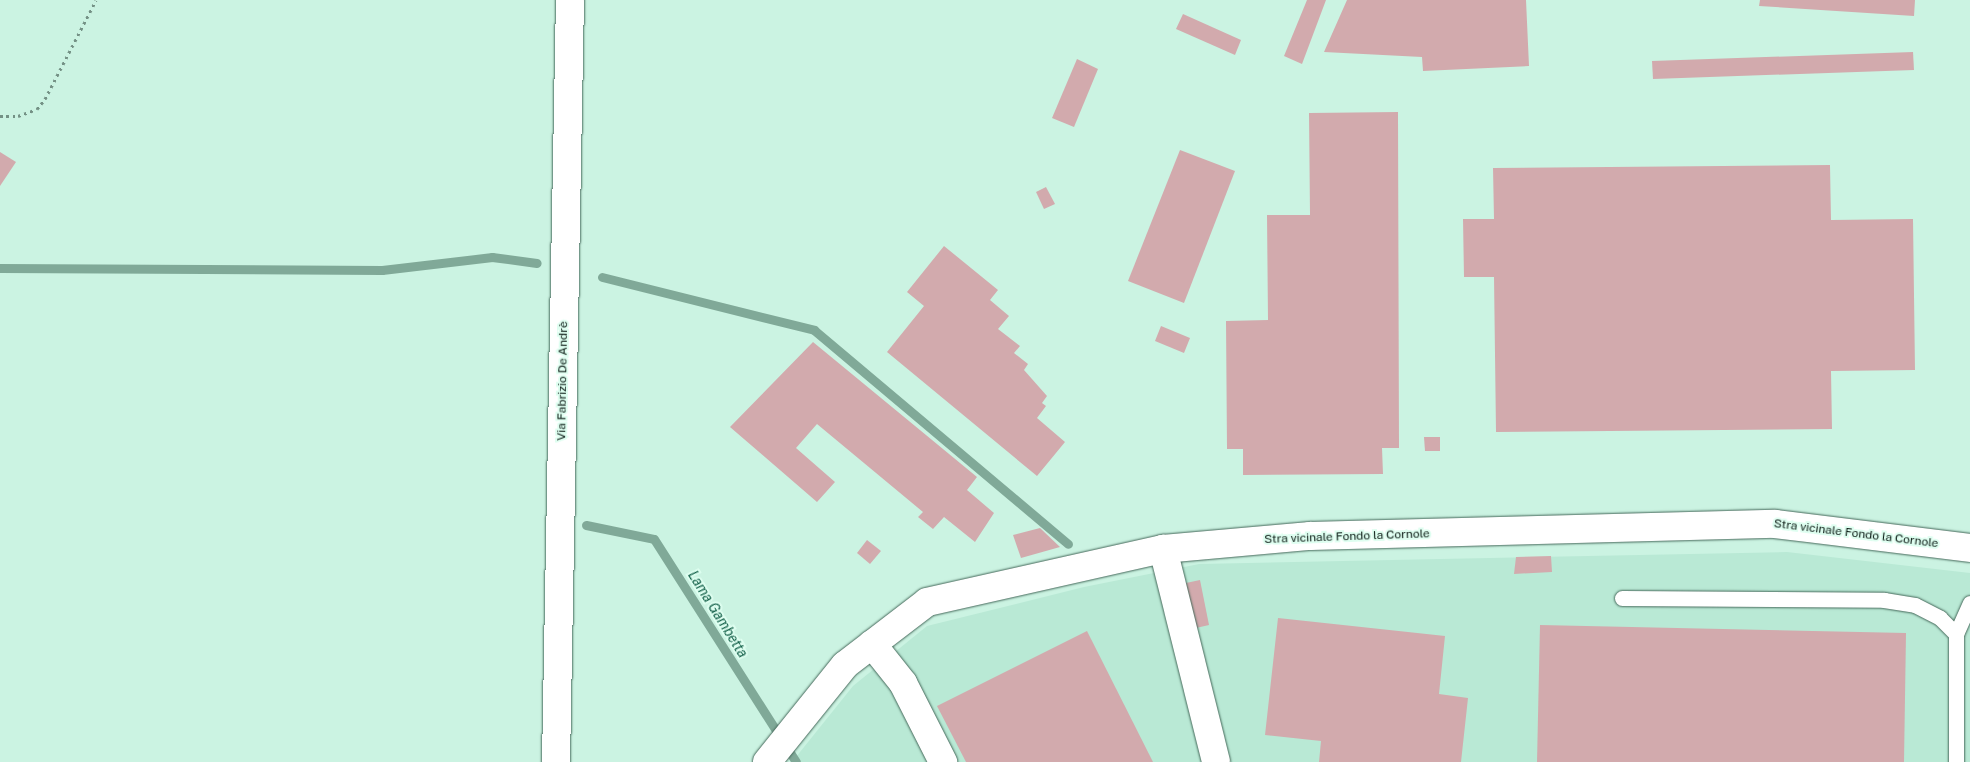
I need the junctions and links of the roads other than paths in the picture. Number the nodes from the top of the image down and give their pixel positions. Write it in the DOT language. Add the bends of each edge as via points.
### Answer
graph roads {
  1 [pos="570,0"];
  2 [pos="1970,548"];
  3 [pos="1163,549"];
  4 [pos="1622,598"];
  5 [pos="1970,603"];
  6 [pos="1956,634"];
  7 [pos="872,644"];
  8 [pos="771,758"];
  9 [pos="556,762"];
  10 [pos="944,762"];
  11 [pos="1216,762"];
  12 [pos="1956,762"];
  1 -- 9 [label="street, Via Fabrizio De Andrè"];
  2 -- 3 [label="street, Stra vicinale Fondo la Cornole" via="1775,524 1310,536"];
  3 -- 7 [label="street, Stra vicinale Fondo la Cornole" via="927,602"];
  3 -- 11 [label="street"];
  4 -- 6 [label="lane" via="1884,600 1916,605 1940,618"];
  5 -- 6 [label="lane"];
  6 -- 12 [label="lane"];
  7 -- 8 [label="street, Stra vicinale Fondo la Cornole" via="845,664"];
  7 -- 10 [label="street" via="903,683"];
}
